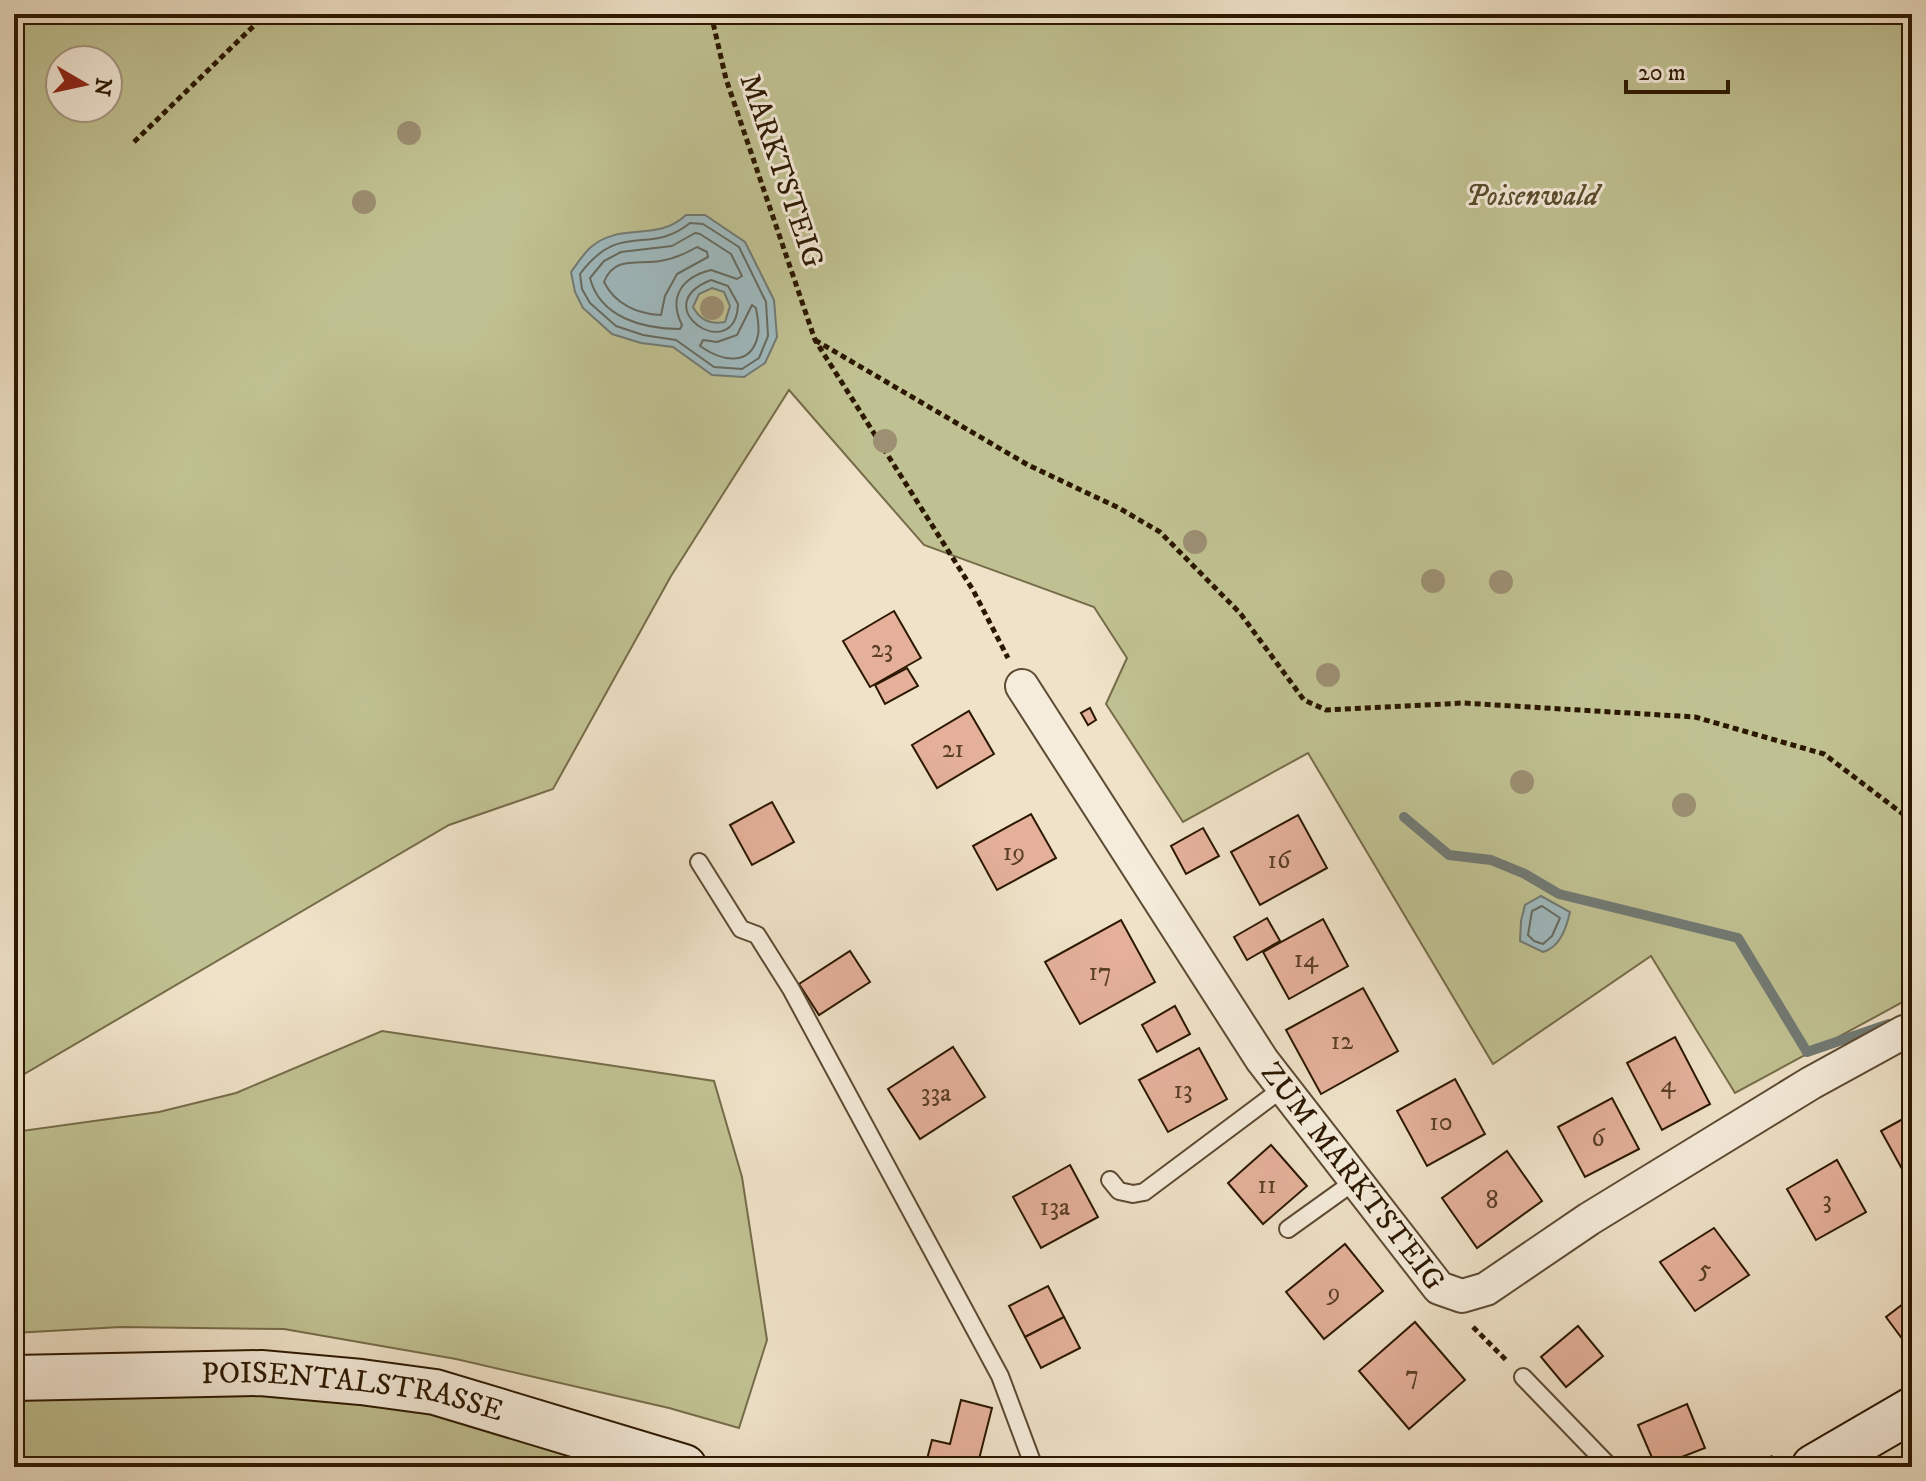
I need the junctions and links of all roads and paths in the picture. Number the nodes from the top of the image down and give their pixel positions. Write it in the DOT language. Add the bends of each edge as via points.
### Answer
graph roads {
  1 [pos="266,14"];
  2 [pos="711,14"];
  3 [pos="134,142"];
  4 [pos="815,340"];
  5 [pos="1022,686"];
  6 [pos="1912,821"];
  7 [pos="699,862"];
  8 [pos="1912,1030"];
  9 [pos="1283,1088"];
  10 [pos="1110,1180"];
  11 [pos="1355,1181"];
  12 [pos="1288,1229"];
  13 [pos="1478,1333"];
  14 [pos="1523,1377"];
  15 [pos="14,1378"];
  16 [pos="1912,1410"];
  17 [pos="684,1467"];
  18 [pos="1034,1467"];
  19 [pos="1610,1467"];
  20 [pos="1814,1467"];
  1 -- 3 [label="path"];
  2 -- 4 [label="path, MARKTSTEIG" via="726,79"];
  4 -- 5 [label="path, MARKTSTEIG" via="973,590"];
  4 -- 6 [label="path" via="1028,465 1160,532 1240,613 1304,700 1326,710 1463,703 1695,717 1824,754"];
  5 -- 9 [label="street, ZUM MARKTSTEIG"];
  7 -- 18 [label="lane" via="741,929 757,935 791,989 1000,1376"];
  8 -- 11 [label="street, ZUM MARKTSTEIG" via="1759,1115 1486,1289 1462,1296 1439,1288"];
  9 -- 10 [label="lane" via="1144,1192 1119,1191"];
  9 -- 11 [label="street, ZUM MARKTSTEIG"];
  11 -- 12 [label="lane"];
  13 -- 14 [label="path"];
  14 -- 19 [label="lane"];
  15 -- 17 [label="main road, POISENTALSTRASSE" via="261,1373 361,1382 435,1392"];
  16 -- 20 [label="main road"];
}
